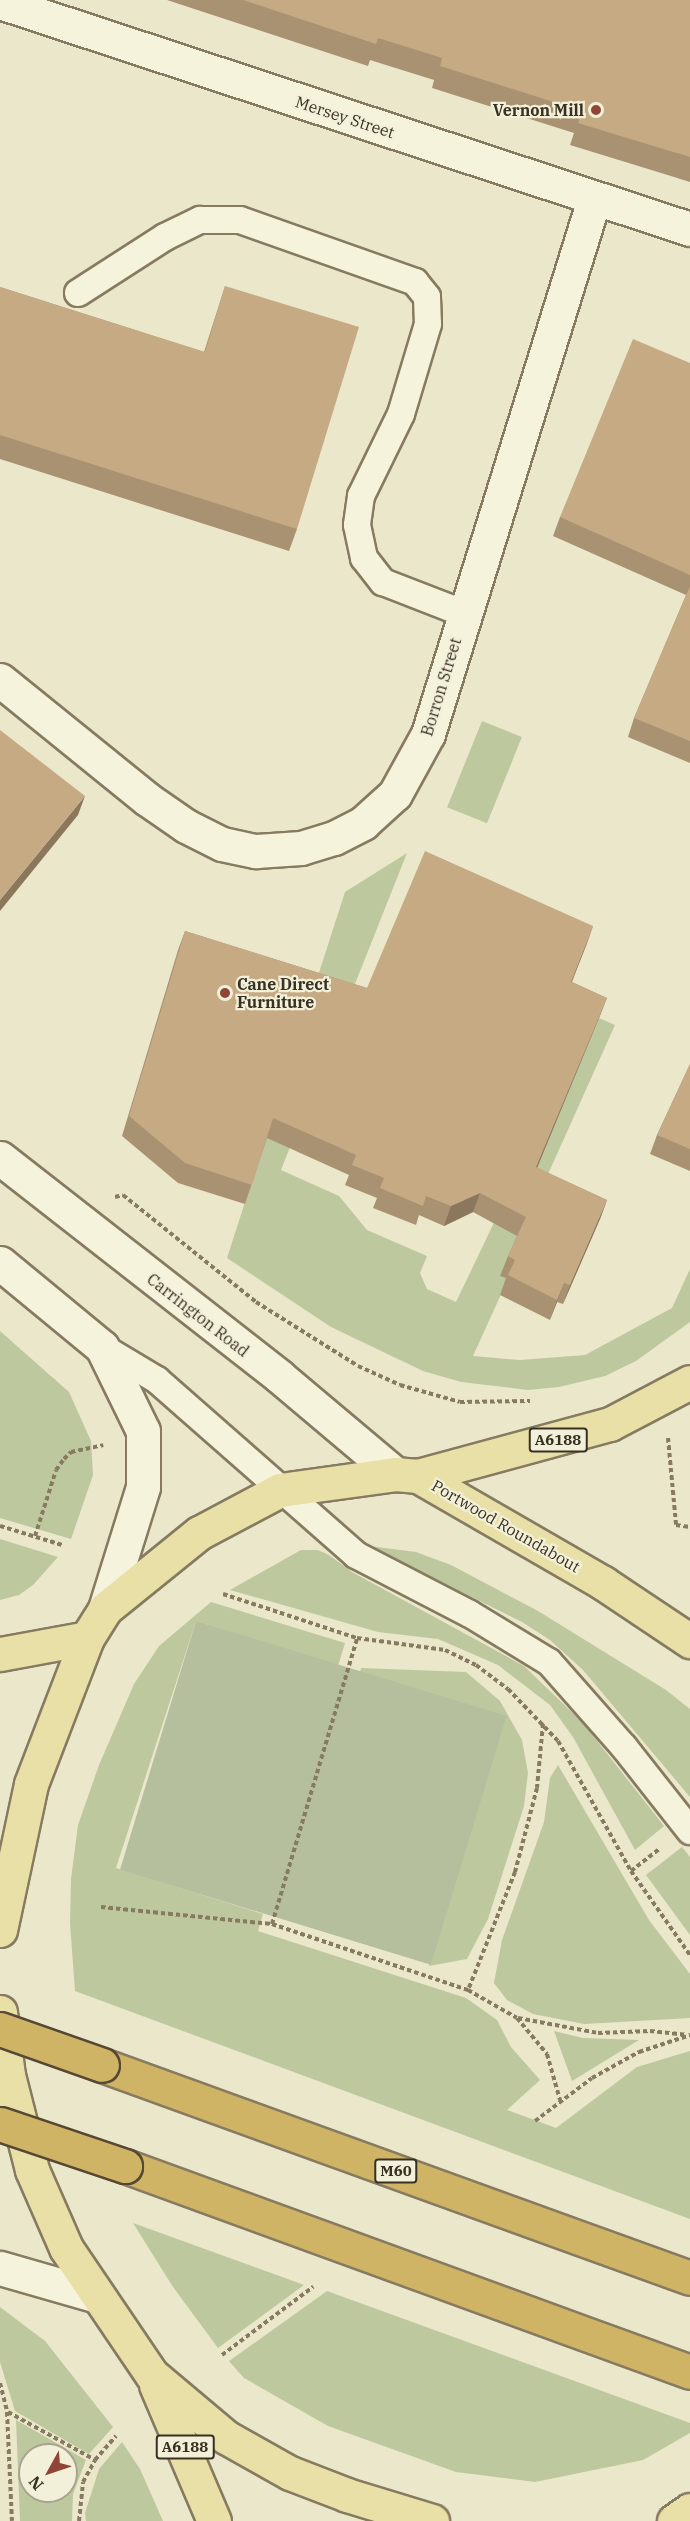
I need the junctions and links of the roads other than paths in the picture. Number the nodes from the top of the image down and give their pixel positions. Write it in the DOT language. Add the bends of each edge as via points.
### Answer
graph roads {
  1 [pos="0,2"];
  2 [pos="594,200"];
  3 [pos="690,229"];
  4 [pos="78,293"];
  5 [pos="463,613"];
  6 [pos="0,680"];
  7 [pos="0,1158"];
  8 [pos="0,1263"];
  9 [pos="102,1347"];
  10 [pos="690,1382"];
  11 [pos="406,1475"];
  12 [pos="280,1490"];
  13 [pos="105,1609"];
  14 [pos="87,1638"];
  15 [pos="690,1641"];
  16 [pos="0,1654"];
  17 [pos="690,1831"];
  18 [pos="0,1930"];
  19 [pos="0,2012"];
  20 [pos="0,2029"];
  21 [pos="0,2124"];
  22 [pos="0,2268"];
  23 [pos="690,2278"];
  24 [pos="94,2295"];
  25 [pos="690,2372"];
  26 [pos="152,2375"];
  27 [pos="690,2510"];
  28 [pos="214,2521"];
  29 [pos="432,2521"];
  30 [pos="674,2521"];
  1 -- 2 [label="street, Mersey Street"];
  2 -- 3 [label="street, Mersey Street"];
  2 -- 5 [label="street, Borron Street"];
  4 -- 5 [label="lane" via="165,237 200,220 240,220 397,272 415,282 427,297 428,324 400,414 361,496 357,525 364,558 383,582"];
  5 -- 6 [label="street, Borron Street" via="428,734 395,794 363,823 334,838 301,848 256,851 222,844 186,826"];
  7 -- 11 [label="street, Carrington Road"];
  8 -- 9 [label="street"];
  9 -- 12 [label="lane" via="157,1380"];
  9 -- 13 [label="street" via="143,1431 143,1487"];
  10 -- 11 [label="main road, A6188" via="610,1424"];
  11 -- 12 [label="main road"];
  11 -- 15 [label="main road, Portwood Roundabout" via="603,1583"];
  12 -- 13 [label="main road" via="199,1533"];
  12 -- 17 [label="lane" via="356,1555 470,1614 549,1662 610,1730"];
  13 -- 14 [label="main road"];
  14 -- 16 [label="main road"];
  14 -- 18 [label="main road" via="31,1784"];
  19 -- 24 [label="main road" via="8,2075 32,2170 66,2248"];
  20 -- 23 [label="highway, M60, bridge"];
  21 -- 25 [label="highway, bridge"];
  22 -- 24 [label="street"];
  24 -- 26 [label="main road"];
  26 -- 28 [label="main road, A6188"];
  26 -- 29 [label="main road" via="226,2437 291,2473"];
  27 -- 30 [label="main road"];
}
